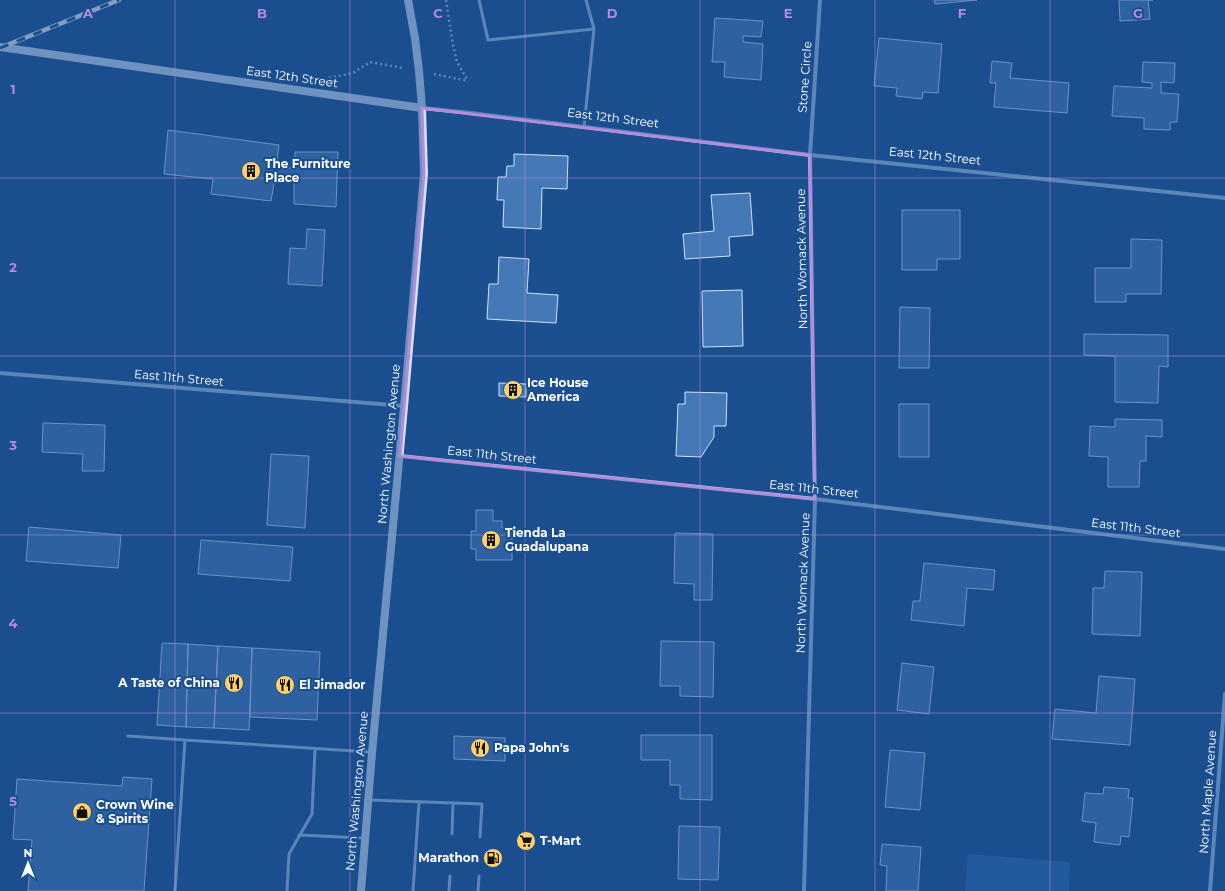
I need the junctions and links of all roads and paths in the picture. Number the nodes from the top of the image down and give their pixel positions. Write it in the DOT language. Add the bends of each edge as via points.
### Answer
graph roads {
  1 [pos="408,0"];
  2 [pos="446,0"];
  3 [pos="479,0"];
  4 [pos="586,0"];
  5 [pos="820,0"];
  6 [pos="594,29"];
  7 [pos="0,47"];
  8 [pos="468,81"];
  9 [pos="422,108"];
  10 [pos="584,127"];
  11 [pos="810,155"];
  12 [pos="1225,198"];
  13 [pos="0,373"];
  14 [pos="404,406"];
  15 [pos="400,456"];
  16 [pos="815,499"];
  17 [pos="1225,550"];
  18 [pos="1225,694"];
  19 [pos="128,736"];
  20 [pos="185,740"];
  21 [pos="315,749"];
  22 [pos="372,753"];
  23 [pos="368,800"];
  24 [pos="419,802"];
  25 [pos="453,803"];
  26 [pos="452,834"];
  27 [pos="299,835"];
  28 [pos="480,837"];
  29 [pos="365,838"];
  30 [pos="450,876"];
  31 [pos="479,876"];
  32 [pos="175,891"];
  33 [pos="287,891"];
  34 [pos="362,891"];
  35 [pos="412,891"];
  36 [pos="449,891"];
  37 [pos="478,891"];
  38 [pos="804,891"];
  39 [pos="1210,891"];
  1 -- 9 [label="main road, North Washington Avenue" via="416,38"];
  2 -- 8 [label="path" via="457,62"];
  3 -- 6 [label="lane" via="488,40"];
  4 -- 6 [label="lane"];
  5 -- 11 [label="street, Stone Circle"];
  6 -- 10 [label="lane"];
  7 -- 9 [label="main road, East 12th Street"];
  9 -- 10 [label="street, East 12th Street"];
  9 -- 14 [label="main road, North Washington Avenue" via="424,174"];
  10 -- 11 [label="street, East 12th Street"];
  11 -- 12 [label="street, East 12th Street"];
  11 -- 16 [label="street, North Womack Avenue"];
  13 -- 14 [label="street, East 11th Street"];
  14 -- 15 [label="main road, North Washington Avenue"];
  15 -- 16 [label="street, East 11th Street"];
  15 -- 22 [label="main road, North Washington Avenue"];
  16 -- 17 [label="street, East 11th Street"];
  16 -- 38 [label="street, North Womack Avenue"];
  18 -- 39 [label="street, North Maple Avenue"];
  19 -- 20 [label="lane"];
  20 -- 21 [label="lane"];
  20 -- 32 [label="lane"];
  21 -- 22 [label="lane"];
  21 -- 27 [label="lane" via="312,814"];
  22 -- 23 [label="main road, North Washington Avenue"];
  23 -- 24 [label="lane"];
  23 -- 29 [label="main road, North Washington Avenue"];
  24 -- 25 [label="lane"];
  24 -- 35 [label="lane"];
  25 -- 26 [label="lane"];
  25 -- 28 [label="lane" via="482,804"];
  27 -- 29 [label="lane"];
  27 -- 33 [label="lane" via="289,854"];
  29 -- 34 [label="main road, North Washington Avenue"];
  30 -- 36 [label="lane"];
  31 -- 37 [label="lane"];
}
